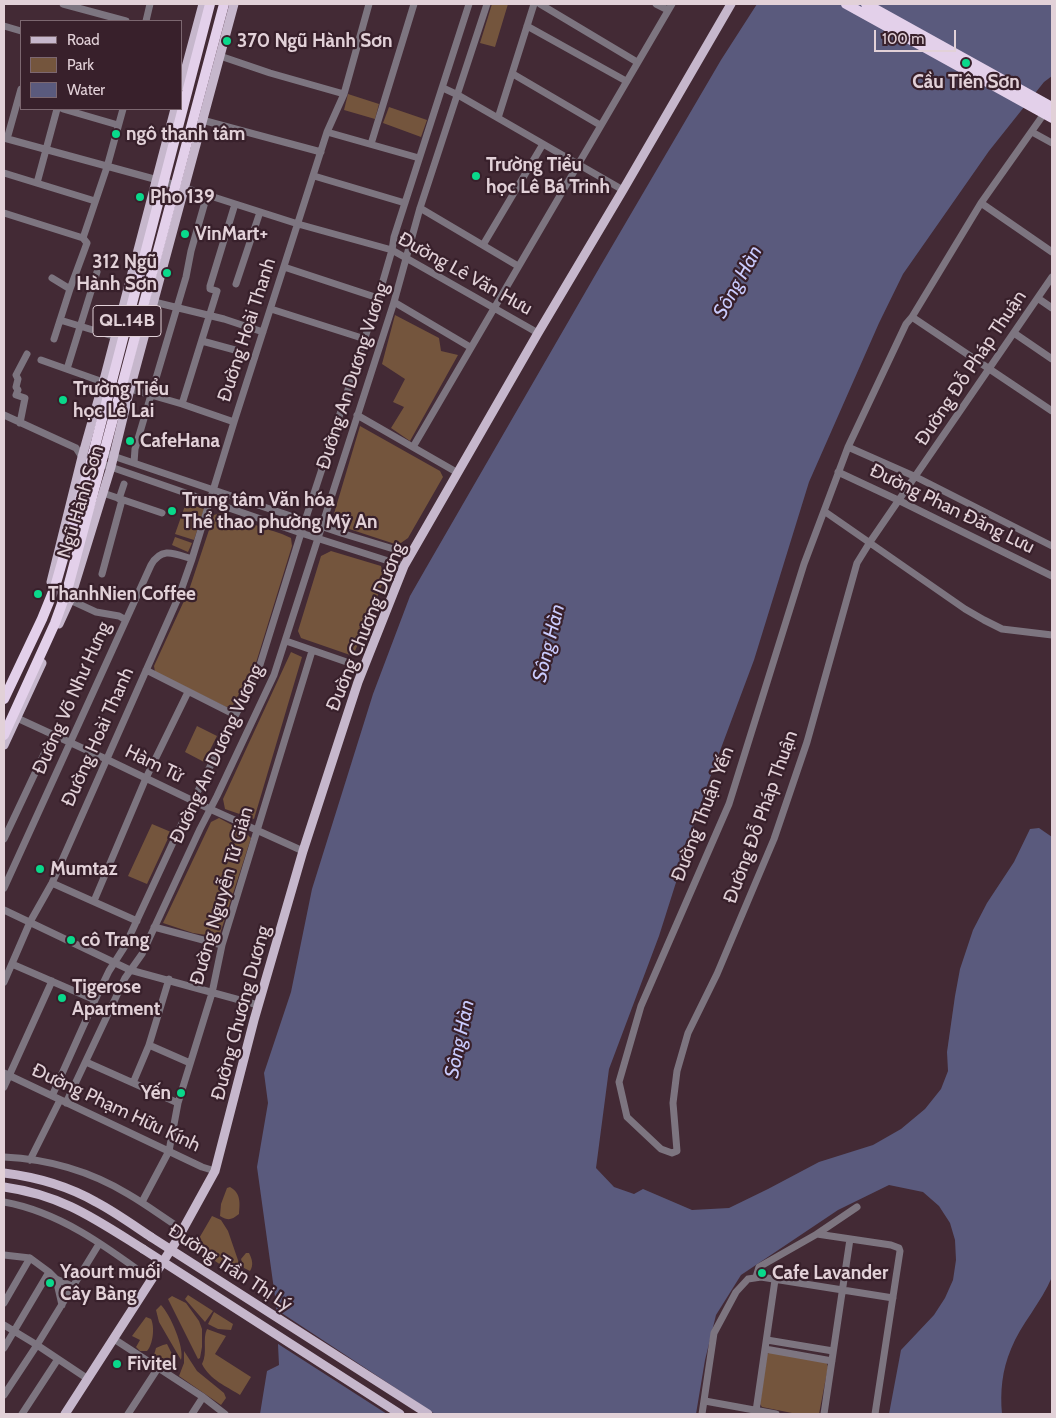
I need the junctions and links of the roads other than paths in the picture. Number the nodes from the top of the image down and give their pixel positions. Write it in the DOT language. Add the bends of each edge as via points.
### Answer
graph roads {
  1 [pos="63,4"];
  2 [pos="150,4"];
  3 [pos="202,4"];
  4 [pos="210,4"];
  5 [pos="224,4"];
  6 [pos="234,4"];
  7 [pos="369,4"];
  8 [pos="414,4"];
  9 [pos="469,4"];
  10 [pos="487,4"];
  11 [pos="534,4"];
  12 [pos="540,4"];
  13 [pos="656,4"];
  14 [pos="731,4"];
  15 [pos="846,4"];
  16 [pos="866,4"];
  17 [pos="73,5"];
  18 [pos="670,7"];
  19 [pos="123,20"];
  20 [pos="146,20"];
  21 [pos="4,26"];
  22 [pos="527,26"];
  23 [pos="20,31"];
  24 [pos="220,56"];
  25 [pos="637,62"];
  26 [pos="513,74"];
  27 [pos="626,81"];
  28 [pos="182,82"];
  29 [pos="443,88"];
  30 [pos="20,92"];
  31 [pos="344,94"];
  32 [pos="458,95"];
  33 [pos="182,103"];
  34 [pos="1052,105"];
  35 [pos="57,110"];
  36 [pos="66,110"];
  37 [pos="123,110"];
  38 [pos="175,110"];
  39 [pos="180,110"];
  40 [pos="498,118"];
  41 [pos="1052,118"];
  42 [pos="202,120"];
  43 [pos="118,125"];
  44 [pos="600,125"];
  45 [pos="327,132"];
  46 [pos="1032,132"];
  47 [pos="5,138"];
  48 [pos="1052,143"];
  49 [pos="371,144"];
  50 [pos="543,144"];
  51 [pos="47,150"];
  52 [pos="321,152"];
  53 [pos="419,158"];
  54 [pos="579,163"];
  55 [pos="107,167"];
  56 [pos="4,174"];
  57 [pos="314,176"];
  58 [pos="160,181"];
  59 [pos="37,183"];
  60 [pos="180,187"];
  61 [pos="624,190"];
  62 [pos="206,195"];
  63 [pos="95,201"];
  64 [pos="405,203"];
  65 [pos="981,203"];
  66 [pos="235,204"];
  67 [pos="420,208"];
  68 [pos="260,212"];
  69 [pos="4,213"];
  70 [pos="298,224"];
  71 [pos="83,238"];
  72 [pos="483,245"];
  73 [pos="392,250"];
  74 [pos="1052,252"];
  75 [pos="406,257"];
  76 [pos="518,266"];
  77 [pos="284,268"];
  78 [pos="97,272"];
  79 [pos="1052,276"];
  80 [pos="52,278"];
  81 [pos="236,284"];
  82 [pos="70,289"];
  83 [pos="378,298"];
  84 [pos="1039,298"];
  85 [pos="154,302"];
  86 [pos="394,302"];
  87 [pos="494,307"];
  88 [pos="176,308"];
  89 [pos="1052,308"];
  90 [pos="271,309"];
  91 [pos="209,316"];
  92 [pos="912,317"];
  93 [pos="60,320"];
  94 [pos="80,326"];
  95 [pos="263,332"];
  96 [pos="538,333"];
  97 [pos="1014,333"];
  98 [pos="116,337"];
  99 [pos="364,338"];
  100 [pos="54,339"];
  101 [pos="202,340"];
  102 [pos="470,347"];
  103 [pos="235,350"];
  104 [pos="27,354"];
  105 [pos="1052,359"];
  106 [pos="41,360"];
  107 [pos="67,369"];
  108 [pos="990,369"];
  109 [pos="103,382"];
  110 [pos="130,389"];
  111 [pos="151,394"];
  112 [pos="182,404"];
  113 [pos="1052,411"];
  114 [pos="357,415"];
  115 [pos="4,416"];
  116 [pos="234,422"];
  117 [pos="20,423"];
  118 [pos="413,447"];
  119 [pos="848,447"];
  120 [pos="86,452"];
  121 [pos="108,460"];
  122 [pos="134,463"];
  123 [pos="838,472"];
  124 [pos="458,473"];
  125 [pos="916,476"];
  126 [pos="124,484"];
  127 [pos="214,490"];
  128 [pos="103,494"];
  129 [pos="120,500"];
  130 [pos="210,500"];
  131 [pos="900,501"];
  132 [pos="824,512"];
  133 [pos="162,513"];
  134 [pos="305,520"];
  135 [pos="322,526"];
  136 [pos="301,533"];
  137 [pos="319,538"];
  138 [pos="870,542"];
  139 [pos="1052,546"];
  140 [pos="410,554"];
  141 [pos="192,559"];
  142 [pos="404,566"];
  143 [pos="102,574"];
  144 [pos="1052,576"];
  145 [pos="70,600"];
  146 [pos="126,620"];
  147 [pos="1052,635"];
  148 [pos="286,641"];
  149 [pos="312,651"];
  150 [pos="364,668"];
  151 [pos="146,670"];
  152 [pos="4,689"];
  153 [pos="188,692"];
  154 [pos="4,699"];
  155 [pos="235,715"];
  156 [pos="15,717"];
  157 [pos="4,735"];
  158 [pos="53,735"];
  159 [pos="70,743"];
  160 [pos="4,745"];
  161 [pos="106,759"];
  162 [pos="146,778"];
  163 [pos="193,801"];
  164 [pos="210,809"];
  165 [pos="257,831"];
  166 [pos="4,839"];
  167 [pos="303,851"];
  168 [pos="52,883"];
  169 [pos="4,888"];
  170 [pos="94,901"];
  171 [pos="4,910"];
  172 [pos="137,921"];
  173 [pos="30,922"];
  174 [pos="154,927"];
  175 [pos="222,945"];
  176 [pos="114,963"];
  177 [pos="12,964"];
  178 [pos="130,970"];
  179 [pos="169,979"];
  180 [pos="52,981"];
  181 [pos="4,982"];
  182 [pos="212,993"];
  183 [pos="95,1000"];
  184 [pos="258,1005"];
  185 [pos="149,1045"];
  186 [pos="86,1062"];
  187 [pos="190,1063"];
  188 [pos="7,1074"];
  189 [pos="133,1083"];
  190 [pos="4,1087"];
  191 [pos="52,1096"];
  192 [pos="63,1101"];
  193 [pos="178,1103"];
  194 [pos="169,1151"];
  195 [pos="677,1151"];
  196 [pos="4,1157"];
  197 [pos="30,1160"];
  198 [pos="215,1171"];
  199 [pos="4,1173"];
  200 [pos="4,1187"];
  201 [pos="4,1202"];
  202 [pos="142,1202"];
  203 [pos="857,1208"];
  204 [pos="183,1230"];
  205 [pos="817,1234"];
  206 [pos="850,1239"];
  207 [pos="99,1244"];
  208 [pos="4,1255"];
  209 [pos="30,1258"];
  210 [pos="49,1272"];
  211 [pos="756,1277"];
  212 [pos="56,1279"];
  213 [pos="152,1280"];
  214 [pos="775,1280"];
  215 [pos="74,1287"];
  216 [pos="842,1291"];
  217 [pos="893,1298"];
  218 [pos="4,1303"];
  219 [pos="62,1305"];
  220 [pos="4,1325"];
  221 [pos="14,1332"];
  222 [pos="114,1339"];
  223 [pos="766,1340"];
  224 [pos="37,1345"];
  225 [pos="4,1348"];
  226 [pos="765,1349"];
  227 [pos="833,1352"];
  228 [pos="58,1359"];
  229 [pos="832,1361"];
  230 [pos="158,1368"];
  231 [pos="88,1379"];
  232 [pos="4,1395"];
  233 [pos="203,1397"];
  234 [pos="705,1401"];
  235 [pos="756,1411"];
  236 [pos="22,1414"];
  237 [pos="65,1414"];
  238 [pos="128,1414"];
  239 [pos="192,1414"];
  240 [pos="225,1414"];
  241 [pos="400,1414"];
  242 [pos="428,1414"];
  243 [pos="702,1414"];
  244 [pos="776,1414"];
  245 [pos="824,1414"];
  246 [pos="875,1414"];
  1 -- 17 [label="street"];
  2 -- 20 [label="street"];
  3 -- 28 [label="main road"];
  4 -- 33 [label="highway, QL.14B"];
  5 -- 60 [label="highway, QL.14B"];
  6 -- 24 [label="main road, Ngũ Hành Sơn"];
  7 -- 31 [label="street, Đường Hoài Thanh"];
  8 -- 49 [label="street"];
  9 -- 29 [label="street, Đường An Dương Vương"];
  10 -- 32 [label="street, Đường An Dương Vương"];
  11 -- 22 [label="street"];
  12 -- 25 [label="street"];
  13 -- 18 [label="street"];
  14 -- 61 [label="main road, Đường Chương Dương"];
  15 -- 41 [label="highway, bridge"];
  16 -- 34 [label="highway, bridge"];
  17 -- 19 [label="street"];
  18 -- 25 [label="street"];
  21 -- 23 [label="street"];
  22 -- 26 [label="street"];
  22 -- 27 [label="street"];
  24 -- 31 [label="street"];
  24 -- 42 [label="main road, Ngũ Hành Sơn"];
  25 -- 27 [label="street"];
  26 -- 40 [label="street"];
  26 -- 44 [label="street"];
  27 -- 44 [label="street"];
  29 -- 32 [label="street"];
  29 -- 53 [label="street, Đường An Dương Vương"];
  30 -- 47 [label="street"];
  31 -- 45 [label="street, Đường Hoài Thanh"];
  32 -- 40 [label="street"];
  32 -- 67 [label="street, Đường An Dương Vương"];
  34 -- 46 [label="street, Đường Thuận Yến"];
  35 -- 51 [label="street"];
  36 -- 43 [label="street"];
  37 -- 43 [label="street"];
  38 -- 58 [label="main road, Ngũ Hành Sơn"];
  39 -- 58 [label="highway, QL.14B"];
  40 -- 50 [label="street"];
  42 -- 52 [label="street"];
  42 -- 60 [label="main road, Ngũ Hành Sơn"];
  43 -- 55 [label="street"];
  44 -- 54 [label="street"];
  45 -- 49 [label="street"];
  45 -- 52 [label="street, Đường Hoài Thanh"];
  46 -- 48 [label="street"];
  46 -- 65 [label="street, Đường Thuận Yến"];
  47 -- 51 [label="street, Đường Lê Văn Hưu"];
  49 -- 53 [label="street"];
  50 -- 54 [label="street"];
  50 -- 72 [label="street"];
  51 -- 55 [label="street, Đường Lê Văn Hưu"];
  51 -- 59 [label="street"];
  52 -- 57 [label="street, Đường Hoài Thanh"];
  53 -- 64 [label="street, Đường An Dương Vương"];
  54 -- 61 [label="street"];
  54 -- 76 [label="street"];
  55 -- 58 [label="street, Đường Lê Văn Hưu"];
  55 -- 63 [label="street"];
  56 -- 59 [label="street"];
  57 -- 64 [label="street"];
  57 -- 70 [label="street, Đường Hoài Thanh"];
  58 -- 60 [label="street, Đường Lê Văn Hưu"];
  58 -- 98 [label="main road, Ngũ Hành Sơn"];
  58 -- 120 [label="highway, QL.14B"];
  59 -- 63 [label="street"];
  60 -- 62 [label="street, Đường Lê Văn Hưu"];
  60 -- 85 [label="main road, Ngũ Hành Sơn" via="181,202"];
  60 -- 121 [label="highway, QL.14B"];
  61 -- 96 [label="main road, Đường Chương Dương"];
  62 -- 66 [label="street, Đường Lê Văn Hưu"];
  62 -- 88 [label="street"];
  63 -- 71 [label="street"];
  64 -- 73 [label="street, Đường An Dương Vương"];
  65 -- 74 [label="street"];
  65 -- 92 [label="street, Đường Thuận Yến"];
  66 -- 68 [label="street, Đường Lê Văn Hưu"];
  66 -- 91 [label="street" via="210,286 217,292"];
  67 -- 72 [label="street"];
  67 -- 75 [label="street, Đường An Dương Vương"];
  68 -- 70 [label="street, Đường Lê Văn Hưu"];
  68 -- 81 [label="street"];
  69 -- 71 [label="street"];
  70 -- 73 [label="street, Đường Lê Văn Hưu"];
  70 -- 77 [label="street, Đường Hoài Thanh"];
  71 -- 82 [label="street" via="87,244"];
  72 -- 76 [label="street"];
  73 -- 75 [label="street, Đường Lê Văn Hưu"];
  73 -- 83 [label="street, Đường An Dương Vương"];
  75 -- 86 [label="street, Đường An Dương Vương"];
  75 -- 87 [label="street, Đường Lê Văn Hưu"];
  76 -- 87 [label="street"];
  77 -- 83 [label="street"];
  77 -- 90 [label="street, Đường Hoài Thanh"];
  78 -- 94 [label="street"];
  79 -- 84 [label="street, Đường Đỗ Pháp Thuận"];
  80 -- 82 [label="street"];
  82 -- 93 [label="street"];
  83 -- 99 [label="street, Đường An Dương Vương"];
  84 -- 89 [label="street"];
  84 -- 97 [label="street, Đường Đỗ Pháp Thuận"];
  85 -- 88 [label="street"];
  85 -- 110 [label="main road, Ngũ Hành Sơn"];
  86 -- 102 [label="street"];
  86 -- 114 [label="street, Đường An Dương Vương"];
  87 -- 96 [label="street, Đường Lê Văn Hưu"];
  87 -- 102 [label="street"];
  88 -- 91 [label="street"];
  88 -- 111 [label="street"];
  90 -- 95 [label="street, Đường Hoài Thanh"];
  90 -- 99 [label="street"];
  91 -- 95 [label="street"];
  91 -- 101 [label="street"];
  92 -- 108 [label="street"];
  92 -- 119 [label="street, Đường Thuận Yến"];
  93 -- 94 [label="street"];
  93 -- 100 [label="street"];
  94 -- 98 [label="street"];
  94 -- 107 [label="street"];
  95 -- 116 [label="street, Đường Hoài Thanh"];
  96 -- 124 [label="main road, Đường Chương Dương"];
  97 -- 105 [label="street"];
  97 -- 108 [label="street, Đường Đỗ Pháp Thuận"];
  98 -- 109 [label="main road, Ngũ Hành Sơn"];
  99 -- 134 [label="street, Đường An Dương Vương"];
  101 -- 103 [label="street"];
  101 -- 112 [label="street"];
  102 -- 118 [label="street"];
  104 -- 117 [label="street" via="16,375 16,395 25,398"];
  106 -- 107 [label="street"];
  107 -- 109 [label="street"];
  108 -- 113 [label="street"];
  108 -- 125 [label="street, Đường Đỗ Pháp Thuận"];
  109 -- 120 [label="main road, Ngũ Hành Sơn"];
  110 -- 111 [label="street"];
  110 -- 121 [label="main road, Ngũ Hành Sơn"];
  111 -- 112 [label="street"];
  111 -- 122 [label="street"];
  112 -- 116 [label="street"];
  114 -- 118 [label="street"];
  114 -- 135 [label="street, Đường An Dương Vương"];
  115 -- 117 [label="street"];
  116 -- 127 [label="street, Đường Hoài Thanh"];
  117 -- 120 [label="street"];
  118 -- 124 [label="street"];
  119 -- 123 [label="street, Đường Thuận Yến"];
  119 -- 125 [label="street, Đường Phan Đăng Lưu"];
  120 -- 121 [label="street"];
  120 -- 152 [label="main road, Ngũ Hành Sơn" via="50,587"];
  120 -- 154 [label="highway, Ngũ Hành Sơn / QL.14B" via="54,587"];
  121 -- 122 [label="street"];
  121 -- 128 [label="main road, Ngũ Hành Sơn"];
  121 -- 130 [label="street"];
  121 -- 156 [label="highway, Ngũ Hành Sơn / QL.14B" via="68,587"];
  122 -- 127 [label="street"];
  123 -- 131 [label="street, Đường Phan Đăng Lưu"];
  123 -- 132 [label="street, Đường Thuận Yến"];
  124 -- 140 [label="main road, Đường Chương Dương"];
  125 -- 131 [label="street, Đường Đỗ Pháp Thuận"];
  125 -- 139 [label="street, Đường Phan Đăng Lưu"];
  126 -- 129 [label="street"];
  127 -- 130 [label="street, Đường Hoài Thanh"];
  127 -- 134 [label="street"];
  128 -- 129 [label="street"];
  128 -- 145 [label="main road, Ngũ Hành Sơn"];
  129 -- 133 [label="street"];
  129 -- 143 [label="street"];
  130 -- 136 [label="street"];
  130 -- 141 [label="street, Đường Hoài Thanh"];
  131 -- 138 [label="street, Đường Đỗ Pháp Thuận"];
  131 -- 144 [label="street, Đường Phan Đăng Lưu"];
  132 -- 138 [label="street"];
  132 -- 195 [label="street, Đường Thuận Yến" via="804,564 729,804 642,1006 619,1082 627,1117 661,1150"];
  134 -- 135 [label="street"];
  134 -- 136 [label="street, Đường An Dương Vương"];
  135 -- 137 [label="street, Đường An Dương Vương"];
  135 -- 140 [label="street"];
  136 -- 137 [label="street"];
  136 -- 155 [label="street, Đường An Dương Vương" via="259,668"];
  137 -- 142 [label="street"];
  137 -- 148 [label="street, Đường An Dương Vương"];
  138 -- 147 [label="street" via="984,620 1002,629"];
  138 -- 195 [label="street, Đường Đỗ Pháp Thuận" via="857,563 807,742 774,839 717,974 688,1033 677,1071 673,1103"];
  140 -- 142 [label="main road, Đường Chương Dương"];
  141 -- 146 [label="street, Đường Võ Như Hưng" via="169,553 158,555"];
  141 -- 151 [label="street, Đường Hoài Thanh"];
  142 -- 150 [label="main road, Đường Chương Dương"];
  145 -- 146 [label="street" via="96,612"];
  145 -- 156 [label="main road, Ngũ Hành Sơn"];
  146 -- 159 [label="street, Đường Võ Như Hưng"];
  148 -- 149 [label="street"];
  148 -- 164 [label="street, Đường An Dương Vương" via="274,675"];
  149 -- 150 [label="street"];
  149 -- 165 [label="street, Đường Nguyễn Tử Giản"];
  150 -- 167 [label="main road, Đường Chương Dương"];
  151 -- 153 [label="street"];
  151 -- 161 [label="street, Đường Hoài Thanh"];
  153 -- 155 [label="street"];
  153 -- 162 [label="street"];
  155 -- 163 [label="street, Đường An Dương Vương"];
  156 -- 157 [label="highway, Ngũ Hành Sơn / QL.14B"];
  156 -- 158 [label="street, Hàm Tử"];
  156 -- 160 [label="main road, Ngũ Hành Sơn"];
  158 -- 159 [label="street, Hàm Tử"];
  158 -- 166 [label="street"];
  159 -- 161 [label="street, Hàm Tử"];
  159 -- 169 [label="street, Đường Võ Như Hưng"];
  161 -- 162 [label="street, Hàm Tử"];
  161 -- 168 [label="street, Đường Hoài Thanh"];
  162 -- 163 [label="street, Hàm Tử"];
  162 -- 170 [label="street"];
  163 -- 164 [label="street, Hàm Tử"];
  163 -- 172 [label="street, Đường An Dương Vương"];
  164 -- 165 [label="street, Hàm Tử"];
  164 -- 174 [label="street, Đường An Dương Vương"];
  165 -- 167 [label="street, Hàm Tử"];
  165 -- 175 [label="street, Đường Nguyễn Tử Giản"];
  167 -- 184 [label="main road, Đường Chương Dương"];
  168 -- 170 [label="street"];
  168 -- 173 [label="street, Đường Hoài Thanh"];
  170 -- 172 [label="street"];
  171 -- 173 [label="street"];
  172 -- 176 [label="street, Đường An Dương Vương"];
  173 -- 176 [label="street"];
  173 -- 177 [label="street, Đường Hoài Thanh"];
  174 -- 175 [label="street"];
  174 -- 178 [label="street, Đường An Dương Vương" via="142,954"];
  175 -- 182 [label="street, Đường Nguyễn Tử Giản"];
  176 -- 178 [label="street"];
  176 -- 183 [label="street, Đường An Dương Vương"];
  177 -- 180 [label="street"];
  177 -- 181 [label="street, Đường Hoài Thanh"];
  178 -- 179 [label="street"];
  178 -- 186 [label="street, Đường An Dương Vương"];
  179 -- 182 [label="street"];
  179 -- 185 [label="street"];
  180 -- 183 [label="street"];
  180 -- 188 [label="street"];
  182 -- 184 [label="street"];
  182 -- 187 [label="street, Đường Nguyễn Tử Giản"];
  183 -- 191 [label="street, Đường An Dương Vương"];
  184 -- 198 [label="main road, Đường Chương Dương"];
  185 -- 187 [label="street"];
  185 -- 189 [label="street"];
  186 -- 189 [label="street"];
  186 -- 192 [label="street, Đường An Dương Vương"];
  187 -- 193 [label="street, Đường Nguyễn Tử Giản"];
  188 -- 190 [label="street"];
  188 -- 191 [label="street, Đường Phạm Hữu Kính"];
  189 -- 193 [label="street"];
  191 -- 192 [label="street, Đường Phạm Hữu Kính"];
  192 -- 194 [label="street, Đường Phạm Hữu Kính"];
  192 -- 197 [label="street, Đường An Dương Vương"];
  193 -- 194 [label="street, Đường Nguyễn Tử Giản"];
  194 -- 198 [label="street, Đường Phạm Hữu Kính"];
  194 -- 202 [label="street, Đường Nguyễn Tử Giản"];
  196 -- 197 [label="street"];
  197 -- 202 [label="street" via="86,1173"];
  198 -- 204 [label="main road, Đường Chương Dương"];
  199 -- 242 [label="main road, Đường Trần Thị Lý, bridge" via="64,1187 95,1201"];
  200 -- 241 [label="main road, Đường Trần Thị Lý, bridge" via="58,1200 87,1214"];
  201 -- 207 [label="street" via="49,1216"];
  202 -- 204 [label="street"];
  203 -- 205 [label="street"];
  204 -- 213 [label="main road, Đường Chương Dương"];
  205 -- 206 [label="street"];
  205 -- 211 [label="street" via="759,1267"];
  206 -- 216 [label="street"];
  206 -- 217 [label="street" via="899,1248"];
  207 -- 213 [label="street"];
  207 -- 215 [label="street"];
  208 -- 209 [label="street"];
  209 -- 210 [label="street"];
  209 -- 218 [label="street"];
  210 -- 212 [label="street"];
  210 -- 221 [label="street"];
  211 -- 214 [label="street"];
  211 -- 234 [label="street" via="742,1284 716,1328"];
  212 -- 215 [label="street"];
  212 -- 219 [label="street"];
  213 -- 222 [label="main road, Đường Chương Dương"];
  214 -- 216 [label="street"];
  214 -- 223 [label="street"];
  215 -- 219 [label="street"];
  216 -- 217 [label="street"];
  216 -- 227 [label="street"];
  217 -- 246 [label="street"];
  219 -- 224 [label="street"];
  220 -- 221 [label="street"];
  221 -- 224 [label="street"];
  221 -- 225 [label="street"];
  222 -- 230 [label="street"];
  222 -- 231 [label="main road, Đường Chương Dương"];
  223 -- 226 [label="street"];
  223 -- 227 [label="street"];
  224 -- 228 [label="street"];
  224 -- 232 [label="street"];
  226 -- 229 [label="street"];
  226 -- 235 [label="street"];
  227 -- 229 [label="street"];
  228 -- 231 [label="street"];
  228 -- 236 [label="street"];
  229 -- 245 [label="street"];
  230 -- 233 [label="street"];
  230 -- 238 [label="street"];
  231 -- 237 [label="main road, Đường Chương Dương"];
  233 -- 239 [label="street"];
  233 -- 240 [label="street"];
  234 -- 235 [label="street"];
  234 -- 243 [label="street"];
  235 -- 244 [label="street"];
}
